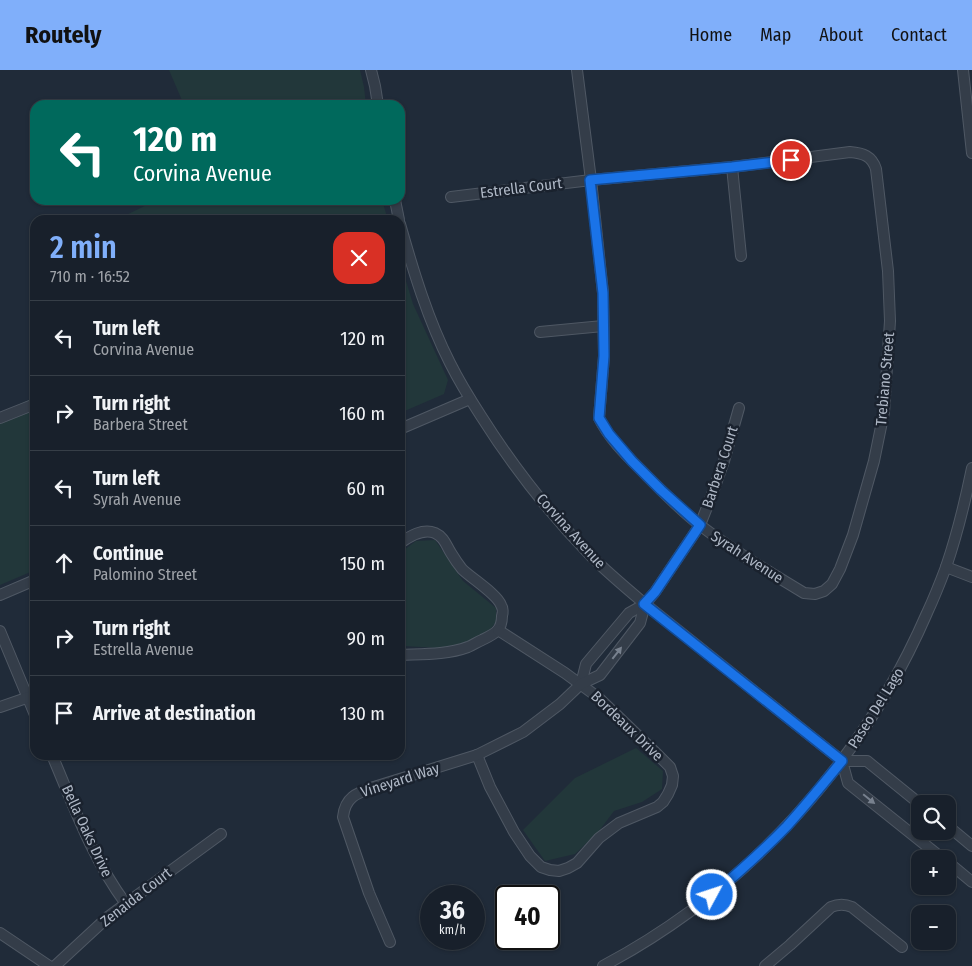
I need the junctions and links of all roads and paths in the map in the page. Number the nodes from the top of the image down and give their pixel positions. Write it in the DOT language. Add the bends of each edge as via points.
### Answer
graph roads {
  1 [pos="372,70"];
  2 [pos="577,70"];
  3 [pos="963,70"];
  4 [pos="377,100"];
  5 [pos="972,154"];
  6 [pos="870,157"];
  7 [pos="732,167"];
  8 [pos="590,180"];
  9 [pos="450,197"];
  10 [pos="405,241"];
  11 [pos="741,256"];
  12 [pos="603,326"];
  13 [pos="540,332"];
  14 [pos="470,399"];
  15 [pos="30,406"];
  16 [pos="739,408"];
  17 [pos="0,418"];
  18 [pos="405,427"];
  19 [pos="972,468"];
  20 [pos="700,525"];
  21 [pos="405,540"];
  22 [pos="946,567"];
  23 [pos="972,577"];
  24 [pos="30,582"];
  25 [pos="824,591"];
  26 [pos="0,595"];
  27 [pos="644,604"];
  28 [pos="0,630"];
  29 [pos="498,630"];
  30 [pos="405,655"];
  31 [pos="581,684"];
  32 [pos="30,694"];
  33 [pos="30,696"];
  34 [pos="0,707"];
  35 [pos="477,756"];
  36 [pos="54,760"];
  37 [pos="842,761"];
  38 [pos="911,797"];
  39 [pos="956,833"];
  40 [pos="221,834"];
  41 [pos="972,846"];
  42 [pos="932,850"];
  43 [pos="956,869"];
  44 [pos="972,882"];
  45 [pos="126,904"];
  46 [pos="0,933"];
  47 [pos="390,942"];
  48 [pos="902,947"];
  49 [pos="49,966"];
  50 [pos="55,966"];
  51 [pos="603,966"];
  52 [pos="765,966"];
  1 -- 4 [label="street"];
  2 -- 8 [label="street, Syrah Avenue"];
  3 -- 5 [label="street"];
  6 -- 7 [label="street, Estrella Court" via="850,152"];
  6 -- 25 [label="street, Trebiano Street" via="876,169 888,271 890,321 884,412 853,535 840,569"];
  7 -- 8 [label="street, Estrella Court"];
  7 -- 11 [label="street"];
  8 -- 9 [label="street, Estrella Court"];
  8 -- 12 [label="street, Syrah Avenue" via="603,293"];
  10 -- 14 [label="street, Corvina Avenue" via="436,333"];
  12 -- 13 [label="street"];
  12 -- 20 [label="street, Syrah Avenue" via="599,418 632,461"];
  14 -- 18 [label="street"];
  14 -- 27 [label="street, Corvina Avenue" via="495,439 549,509 590,555"];
  15 -- 17 [label="street"];
  16 -- 20 [label="street, Barbera Court" via="722,469"];
  19 -- 22 [label="street, Paseo Del Lago"];
  20 -- 25 [label="street, Syrah Avenue" via="804,593"];
  20 -- 27 [label="street, Barbera Court"];
  21 -- 29 [label="street" via="426,530 442,537 462,568 502,606 502,624"];
  22 -- 23 [label="street"];
  22 -- 37 [label="street, Paseo Del Lago" via="902,665"];
  24 -- 26 [label="street"];
  27 -- 31 [label="street, Vineyard Way" via="629,613 586,664"];
  31 -- 27 [label="street, Vineyard Way, one-way" via="600,675 640,623"];
  27 -- 37 [label="street, Corvina Avenue"];
  28 -- 32 [label="street"];
  29 -- 30 [label="street" via="469,646 430,654"];
  29 -- 31 [label="street, Bordeaux Drive"];
  31 -- 35 [label="street, Vineyard Way" via="523,732"];
  31 -- 35 [label="street, Bordeaux Drive" via="655,752 673,776 663,802 614,826 577,863 559,871 550,870 541,867 530,856 501,809"];
  33 -- 34 [label="street"];
  35 -- 47 [label="street, Vineyard Way" via="359,792 344,808 347,830"];
  36 -- 45 [label="street, Bella Oaks Drive" via="93,851"];
  37 -- 38 [label="street" via="867,761"];
  37 -- 42 [label="street, one-way" via="848,783"];
  37 -- 51 [label="street, Paseo Del Lago" via="787,826 729,880 678,920"];
  39 -- 41 [label="street"];
  40 -- 45 [label="street, Zenaida Court"];
  43 -- 44 [label="street"];
  45 -- 50 [label="street, Zenaida Court"];
  46 -- 49 [label="street"];
  48 -- 52 [label="street" via="852,907 836,905"];
}
